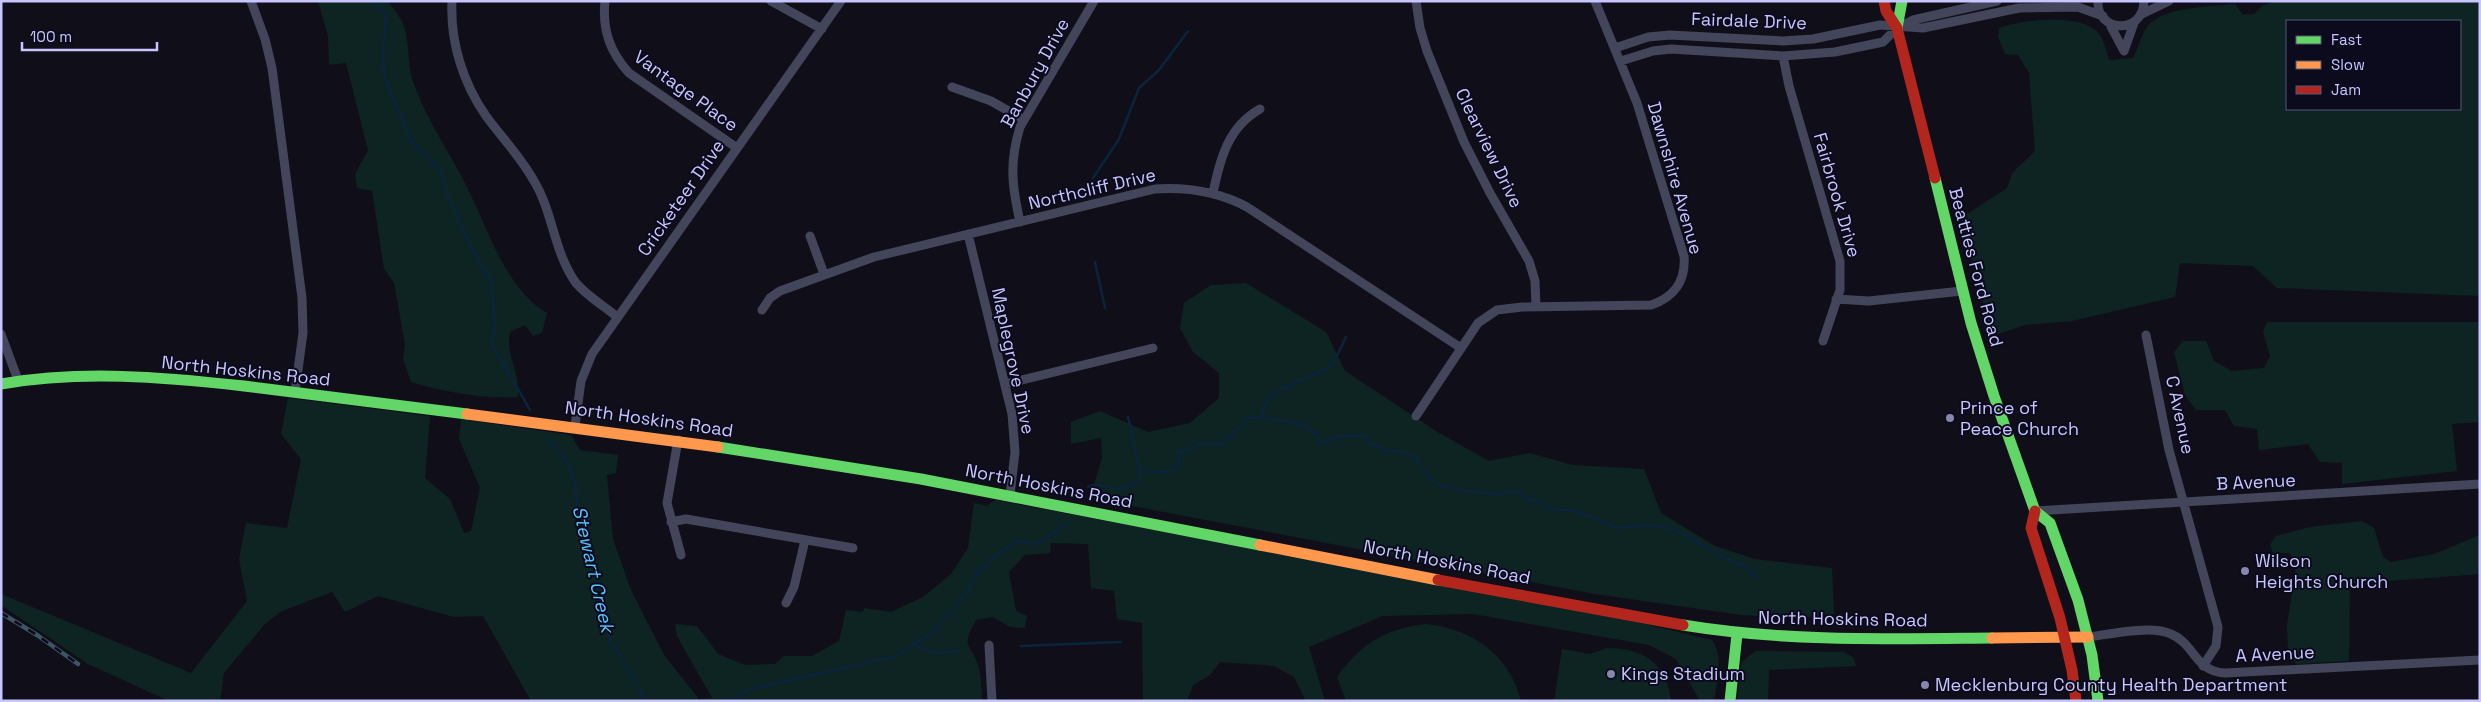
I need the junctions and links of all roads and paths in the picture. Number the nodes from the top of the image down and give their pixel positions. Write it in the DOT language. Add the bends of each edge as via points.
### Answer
graph roads {
  1 [pos="251,1"];
  2 [pos="452,1"];
  3 [pos="605,1"];
  4 [pos="771,1"];
  5 [pos="841,1"];
  6 [pos="1094,1"];
  7 [pos="1416,1"];
  8 [pos="1595,1"];
  9 [pos="1884,1"];
  10 [pos="1902,1"];
  11 [pos="1997,1"];
  12 [pos="2098,1"];
  13 [pos="2144,1"];
  14 [pos="2169,1"];
  15 [pos="2142,14"];
  16 [pos="2106,20"];
  17 [pos="2134,23"];
  18 [pos="1897,28"];
  19 [pos="822,29"];
  20 [pos="1725,38"];
  21 [pos="1800,40"];
  22 [pos="1615,48"];
  23 [pos="1724,52"];
  24 [pos="1784,56"];
  25 [pos="1801,56"];
  26 [pos="1621,61"];
  27 [pos="952,87"];
  28 [pos="1260,109"];
  29 [pos="1024,120"];
  30 [pos="737,148"];
  31 [pos="1213,193"];
  32 [pos="1020,222"];
  33 [pos="968,234"];
  34 [pos="810,236"];
  35 [pos="824,274"];
  36 [pos="1962,291"];
  37 [pos="1836,299"];
  38 [pos="1536,307"];
  39 [pos="762,310"];
  40 [pos="618,317"];
  41 [pos="1,334"];
  42 [pos="2146,334"];
  43 [pos="1823,341"];
  44 [pos="1153,348"];
  45 [pos="1461,348"];
  46 [pos="18,380"];
  47 [pos="1,384"];
  48 [pos="1005,384"];
  49 [pos="296,392"];
  50 [pos="1416,416"];
  51 [pos="575,426"];
  52 [pos="678,440"];
  53 [pos="2480,484"];
  54 [pos="1010,495"];
  55 [pos="2185,502"];
  56 [pos="2034,510"];
  57 [pos="671,522"];
  58 [pos="805,540"];
  59 [pos="852,548"];
  60 [pos="681,554"];
  61 [pos="786,603"];
  62 [pos="1737,634"];
  63 [pos="2065,636"];
  64 [pos="2088,637"];
  65 [pos="989,645"];
  66 [pos="2480,660"];
  67 [pos="2203,666"];
  68 [pos="992,701"];
  69 [pos="1730,701"];
  70 [pos="2076,701"];
  71 [pos="2098,701"];
  1 -- 49 [label="street" via="265,39 275,83 299,261 303,333"];
  2 -- 40 [label="street" via="457,53 476,99 537,186 569,272 581,288"];
  3 -- 30 [label="street, Vantage Place" via="604,26 620,63"];
  4 -- 19 [label="street"];
  5 -- 19 [label="street, Cricketeer Drive"];
  6 -- 29 [label="street, Banbury Drive"];
  7 -- 38 [label="street, Clearview Drive" via="1427,51 1464,142 1529,261 1535,281"];
  8 -- 22 [label="street, Dawnshire Avenue"];
  9 -- 18 [label="street, Beatties Ford Road" via="1886,11"];
  10 -- 18 [label="street, Beatties Ford Road"];
  11 -- 18 [label="street" via="1913,20"];
  12 -- 16 [label="street"];
  13 -- 15 [label="street"];
  14 -- 15 [label="street"];
  15 -- 17 [label="street"];
  16 -- 17 [label="street" via="2124,26"];
  16 -- 17 [label="street" via="2116,32 2124,51"];
  16 -- 18 [label="street" via="2078,7 2036,7 2003,10 1922,28"];
  18 -- 21 [label="street, Fairdale Drive" via="1880,25"];
  18 -- 25 [label="street, Fairdale Drive" via="1883,42"];
  18 -- 36 [label="street, Beatties Ford Road"];
  19 -- 30 [label="street, Cricketeer Drive"];
  20 -- 21 [label="street, Fairdale Drive"];
  20 -- 22 [label="street, Fairdale Drive" via="1670,34 1648,37"];
  20 -- 23 [label="street"];
  21 -- 25 [label="street"];
  22 -- 26 [label="street, Dawnshire Avenue"];
  23 -- 24 [label="street, Fairdale Drive"];
  23 -- 26 [label="street, Fairdale Drive" via="1662,50"];
  24 -- 25 [label="street, Fairdale Drive"];
  24 -- 37 [label="street, Fairbrook Drive" via="1789,86 1840,261 1841,283"];
  26 -- 38 [label="street, Dawnshire Avenue" via="1646,130 1684,256 1683,276 1674,292 1651,305"];
  27 -- 29 [label="street" via="991,100"];
  28 -- 31 [label="street" via="1235,130 1224,152"];
  29 -- 32 [label="street, Banbury Drive" via="1015,144 1011,170"];
  30 -- 40 [label="street, Cricketeer Drive"];
  31 -- 32 [label="street, Northcliff Drive" via="1155,189"];
  31 -- 45 [label="street, Northcliff Drive" via="1246,207"];
  32 -- 33 [label="street, Northcliff Drive"];
  33 -- 35 [label="street, Northcliff Drive" via="874,257"];
  33 -- 48 [label="street, Maplegrove Drive"];
  34 -- 35 [label="street"];
  35 -- 39 [label="street, Northcliff Drive" via="780,292 770,298"];
  36 -- 37 [label="street" via="1869,301"];
  36 -- 56 [label="street, Beatties Ford Road"];
  37 -- 43 [label="street, Fairbrook Drive"];
  38 -- 45 [label="street, Dawnshire Avenue" via="1509,307 1487,315"];
  40 -- 51 [label="street, Cricketeer Drive" via="587,365"];
  41 -- 46 [label="street"];
  42 -- 55 [label="street, C Avenue" via="2169,450"];
  44 -- 48 [label="street"];
  45 -- 50 [label="street, Dawnshire Avenue"];
  46 -- 47 [label="street, North Hoskins Road"];
  46 -- 49 [label="street, North Hoskins Road" via="72,375 127,376"];
  48 -- 54 [label="street, Maplegrove Drive" via="1015,435"];
  49 -- 51 [label="street, North Hoskins Road"];
  51 -- 52 [label="street, North Hoskins Road"];
  52 -- 54 [label="street, North Hoskins Road"];
  52 -- 57 [label="street" via="666,504"];
  53 -- 55 [label="street, B Avenue"];
  54 -- 62 [label="street, North Hoskins Road"];
  55 -- 56 [label="street, B Avenue"];
  55 -- 67 [label="street, C Avenue" via="2218,627 2216,646"];
  56 -- 63 [label="street, Beatties Ford Road" via="2031,528"];
  56 -- 64 [label="street, Beatties Ford Road" via="2050,523"];
  57 -- 58 [label="street" via="686,519"];
  57 -- 60 [label="street"];
  58 -- 59 [label="street"];
  58 -- 61 [label="street" via="794,587"];
  62 -- 63 [label="street, North Hoskins Road" via="1826,639"];
  62 -- 69 [label="street"];
  63 -- 64 [label="street, North Hoskins Road"];
  63 -- 70 [label="street, Beatties Ford Road"];
  64 -- 67 [label="street" via="2150,630 2164,632 2182,641"];
  64 -- 71 [label="street, Beatties Ford Road"];
  65 -- 68 [label="street"];
  66 -- 67 [label="street, A Avenue" via="2226,673"];
}
